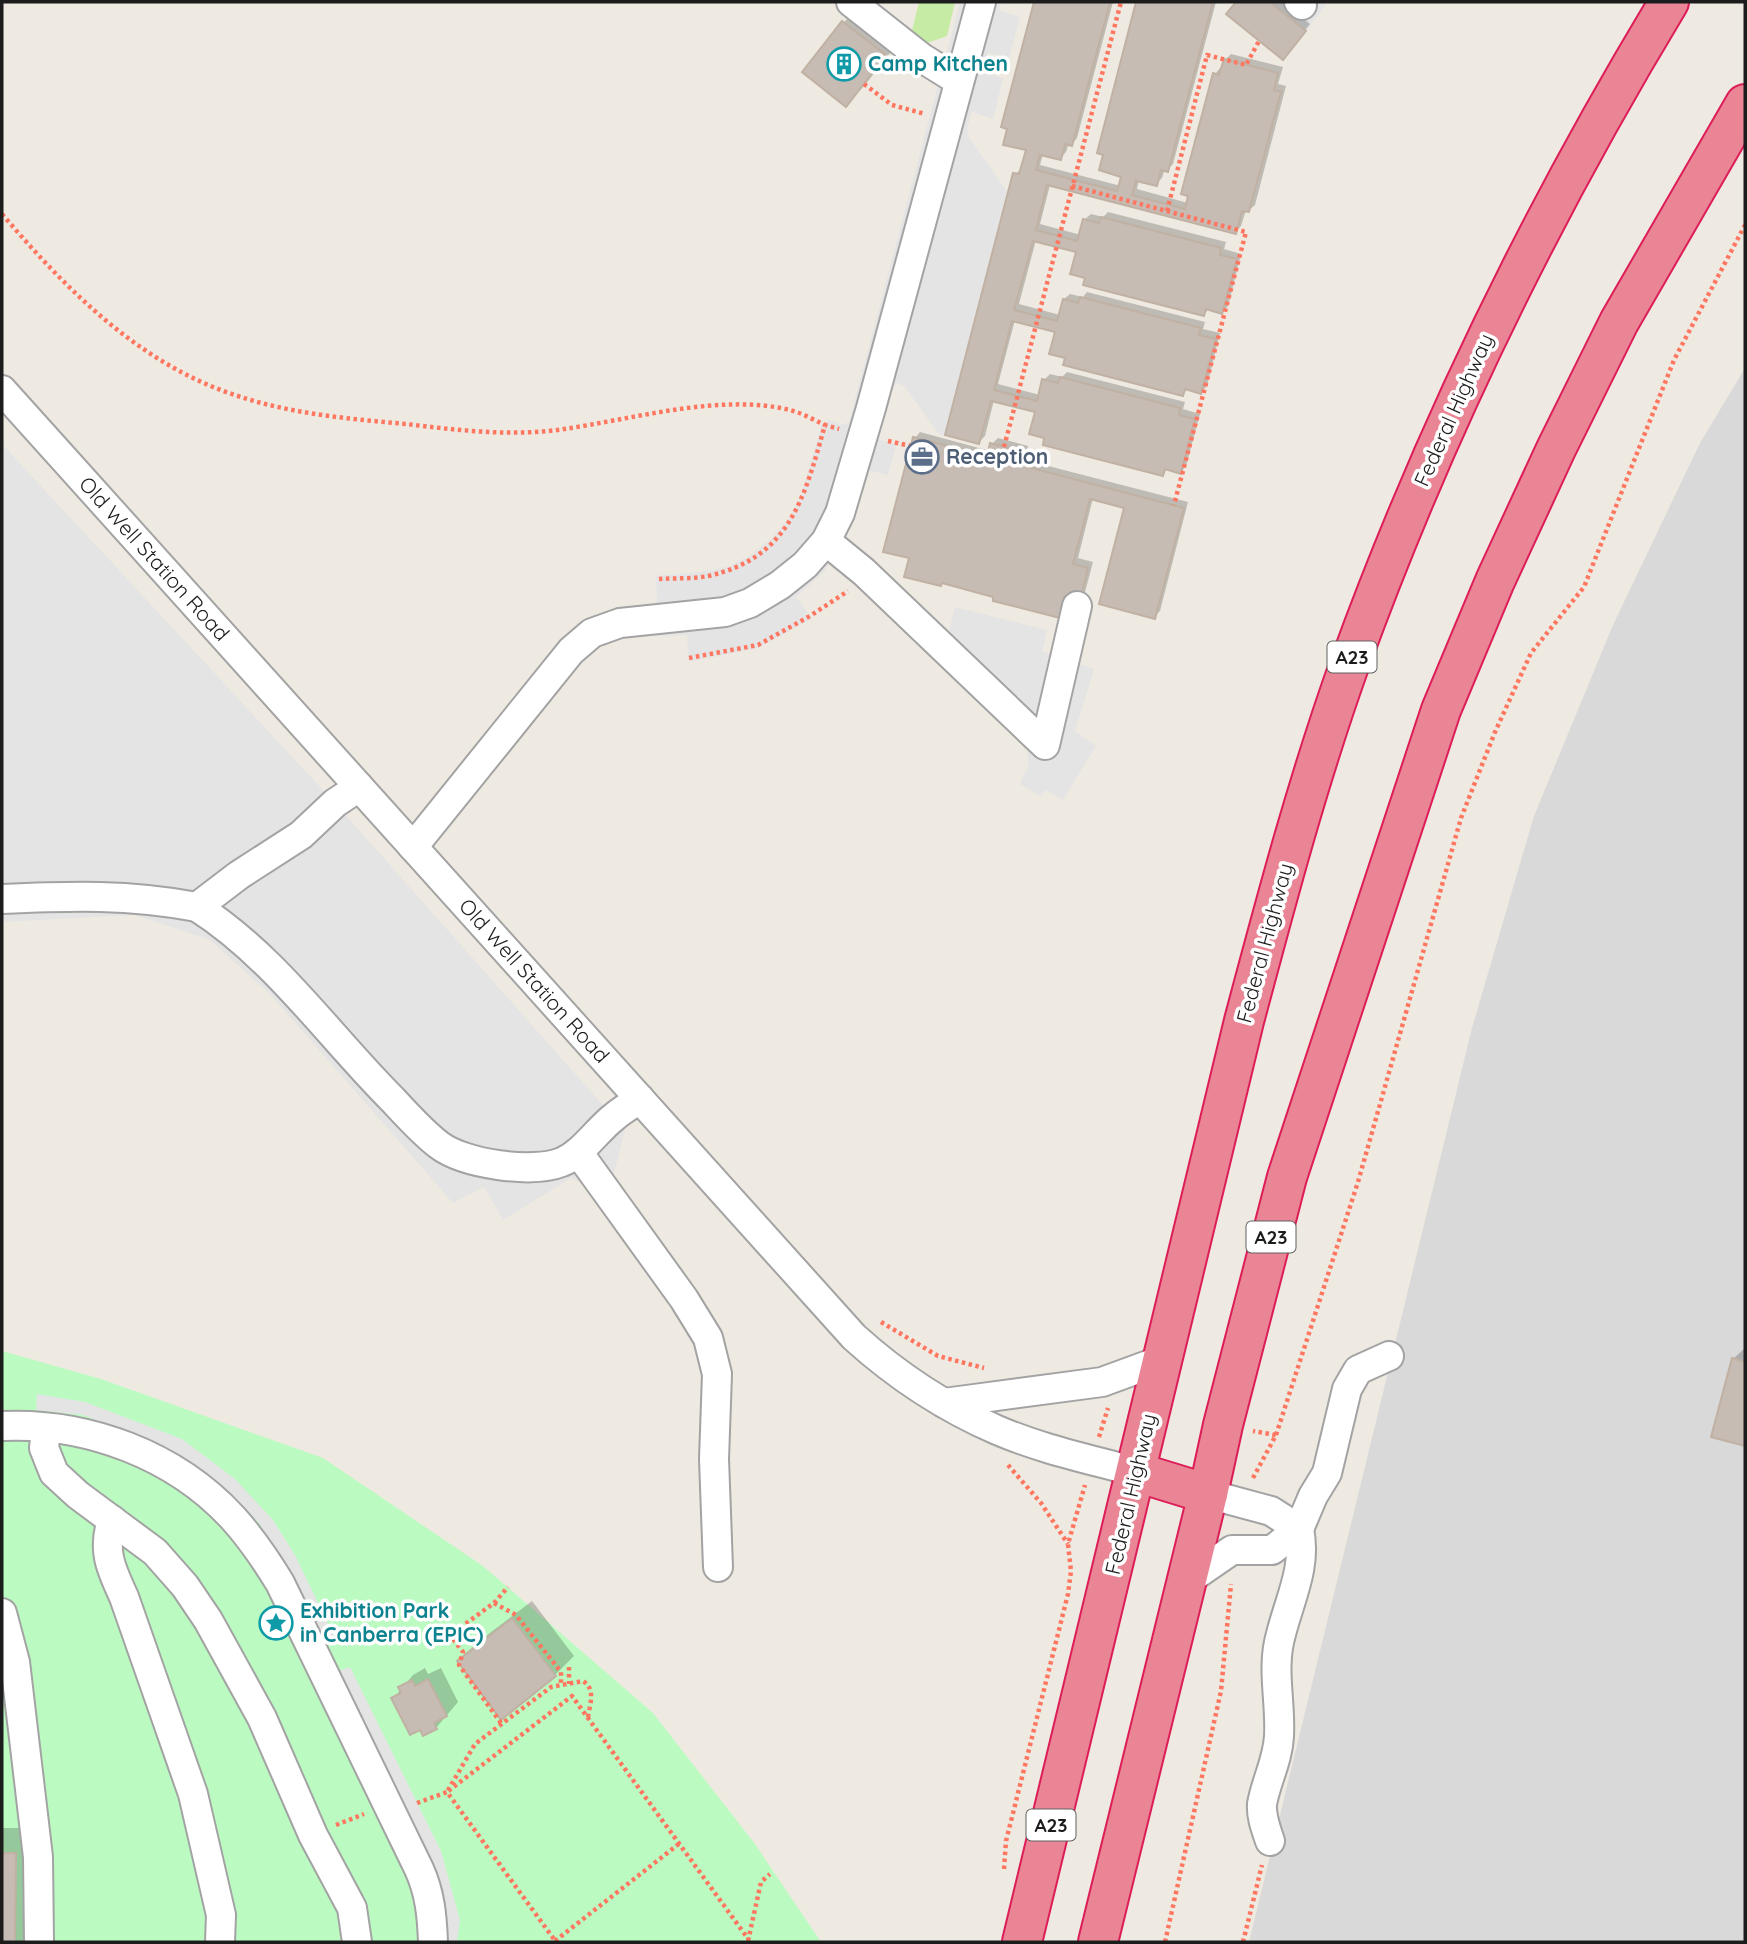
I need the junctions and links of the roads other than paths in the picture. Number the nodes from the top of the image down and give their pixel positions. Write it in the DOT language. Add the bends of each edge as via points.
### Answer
graph roads {
  1 [pos="851,2"];
  2 [pos="981,2"];
  3 [pos="1669,2"];
  4 [pos="960,81"];
  5 [pos="1745,104"];
  6 [pos="2,390"];
  7 [pos="826,541"];
  8 [pos="1077,606"];
  9 [pos="359,787"];
  10 [pos="413,847"];
  11 [pos="2,899"];
  12 [pos="197,907"];
  13 [pos="640,1099"];
  14 [pos="578,1152"];
  15 [pos="1389,1356"];
  16 [pos="1162,1360"];
  17 [pos="944,1403"];
  18 [pos="2,1426"];
  19 [pos="46,1428"];
  20 [pos="1136,1472"];
  21 [pos="1224,1499"];
  22 [pos="112,1520"];
  23 [pos="1299,1529"];
  24 [pos="718,1567"];
  25 [pos="1187,1581"];
  26 [pos="2,1613"];
  27 [pos="1270,1841"];
  28 [pos="39,1942"];
  29 [pos="220,1942"];
  30 [pos="357,1942"];
  31 [pos="433,1942"];
  32 [pos="1022,1942"];
  33 [pos="1098,1942"];
  1 -- 4 [label="street" via="922,58"];
  2 -- 4 [label="street"];
  3 -- 16 [label="highway, Federal Highway / A23" via="1606,106 1493,324 1392,550 1349,665 1276,900"];
  4 -- 7 [label="street" via="863,435 840,513"];
  5 -- 21 [label="highway, A23" via="1596,368 1517,533 1441,710 1287,1177 1223,1425"];
  6 -- 9 [label="street, Old Well Station Road"];
  7 -- 8 [label="street" via="1045,745"];
  7 -- 10 [label="street" via="780,586 750,603 725,611 620,623 593,634 571,651"];
  9 -- 10 [label="street, Old Well Station Road"];
  9 -- 12 [label="street" via="301,835"];
  10 -- 13 [label="street, Old Well Station Road"];
  11 -- 12 [label="street" via="107,895"];
  12 -- 14 [label="street" via="245,941 358,1065 440,1146 472,1161 507,1166 561,1162"];
  13 -- 14 [label="street"];
  13 -- 17 [label="street, Old Well Station Road" via="854,1337 883,1363"];
  14 -- 24 [label="street" via="708,1338 716,1374"];
  15 -- 23 [label="street" via="1358,1370 1347,1389 1327,1473"];
  16 -- 17 [label="street" via="1102,1382"];
  16 -- 20 [label="highway, Federal Highway / A23"];
  17 -- 20 [label="street, Old Well Station Road" via="1015,1436"];
  18 -- 19 [label="street"];
  19 -- 22 [label="street" via="44,1448 54,1473"];
  19 -- 31 [label="street" via="102,1437 176,1470 232,1517 258,1547 280,1583 426,1886"];
  20 -- 21 [label="highway"];
  20 -- 32 [label="highway, Federal Highway / A23"];
  21 -- 23 [label="street" via="1271,1511"];
  21 -- 25 [label="highway, A23"];
  22 -- 29 [label="street" via="105,1540 113,1572 193,1794 221,1915"];
  22 -- 30 [label="street" via="155,1552 208,1620 262,1718 313,1835 352,1908"];
  23 -- 25 [label="street" via="1272,1550 1232,1550"];
  23 -- 27 [label="street" via="1301,1563 1275,1665 1279,1736 1262,1805"];
  25 -- 33 [label="highway, A23"];
  26 -- 28 [label="street" via="15,1662 38,1857"];
}
